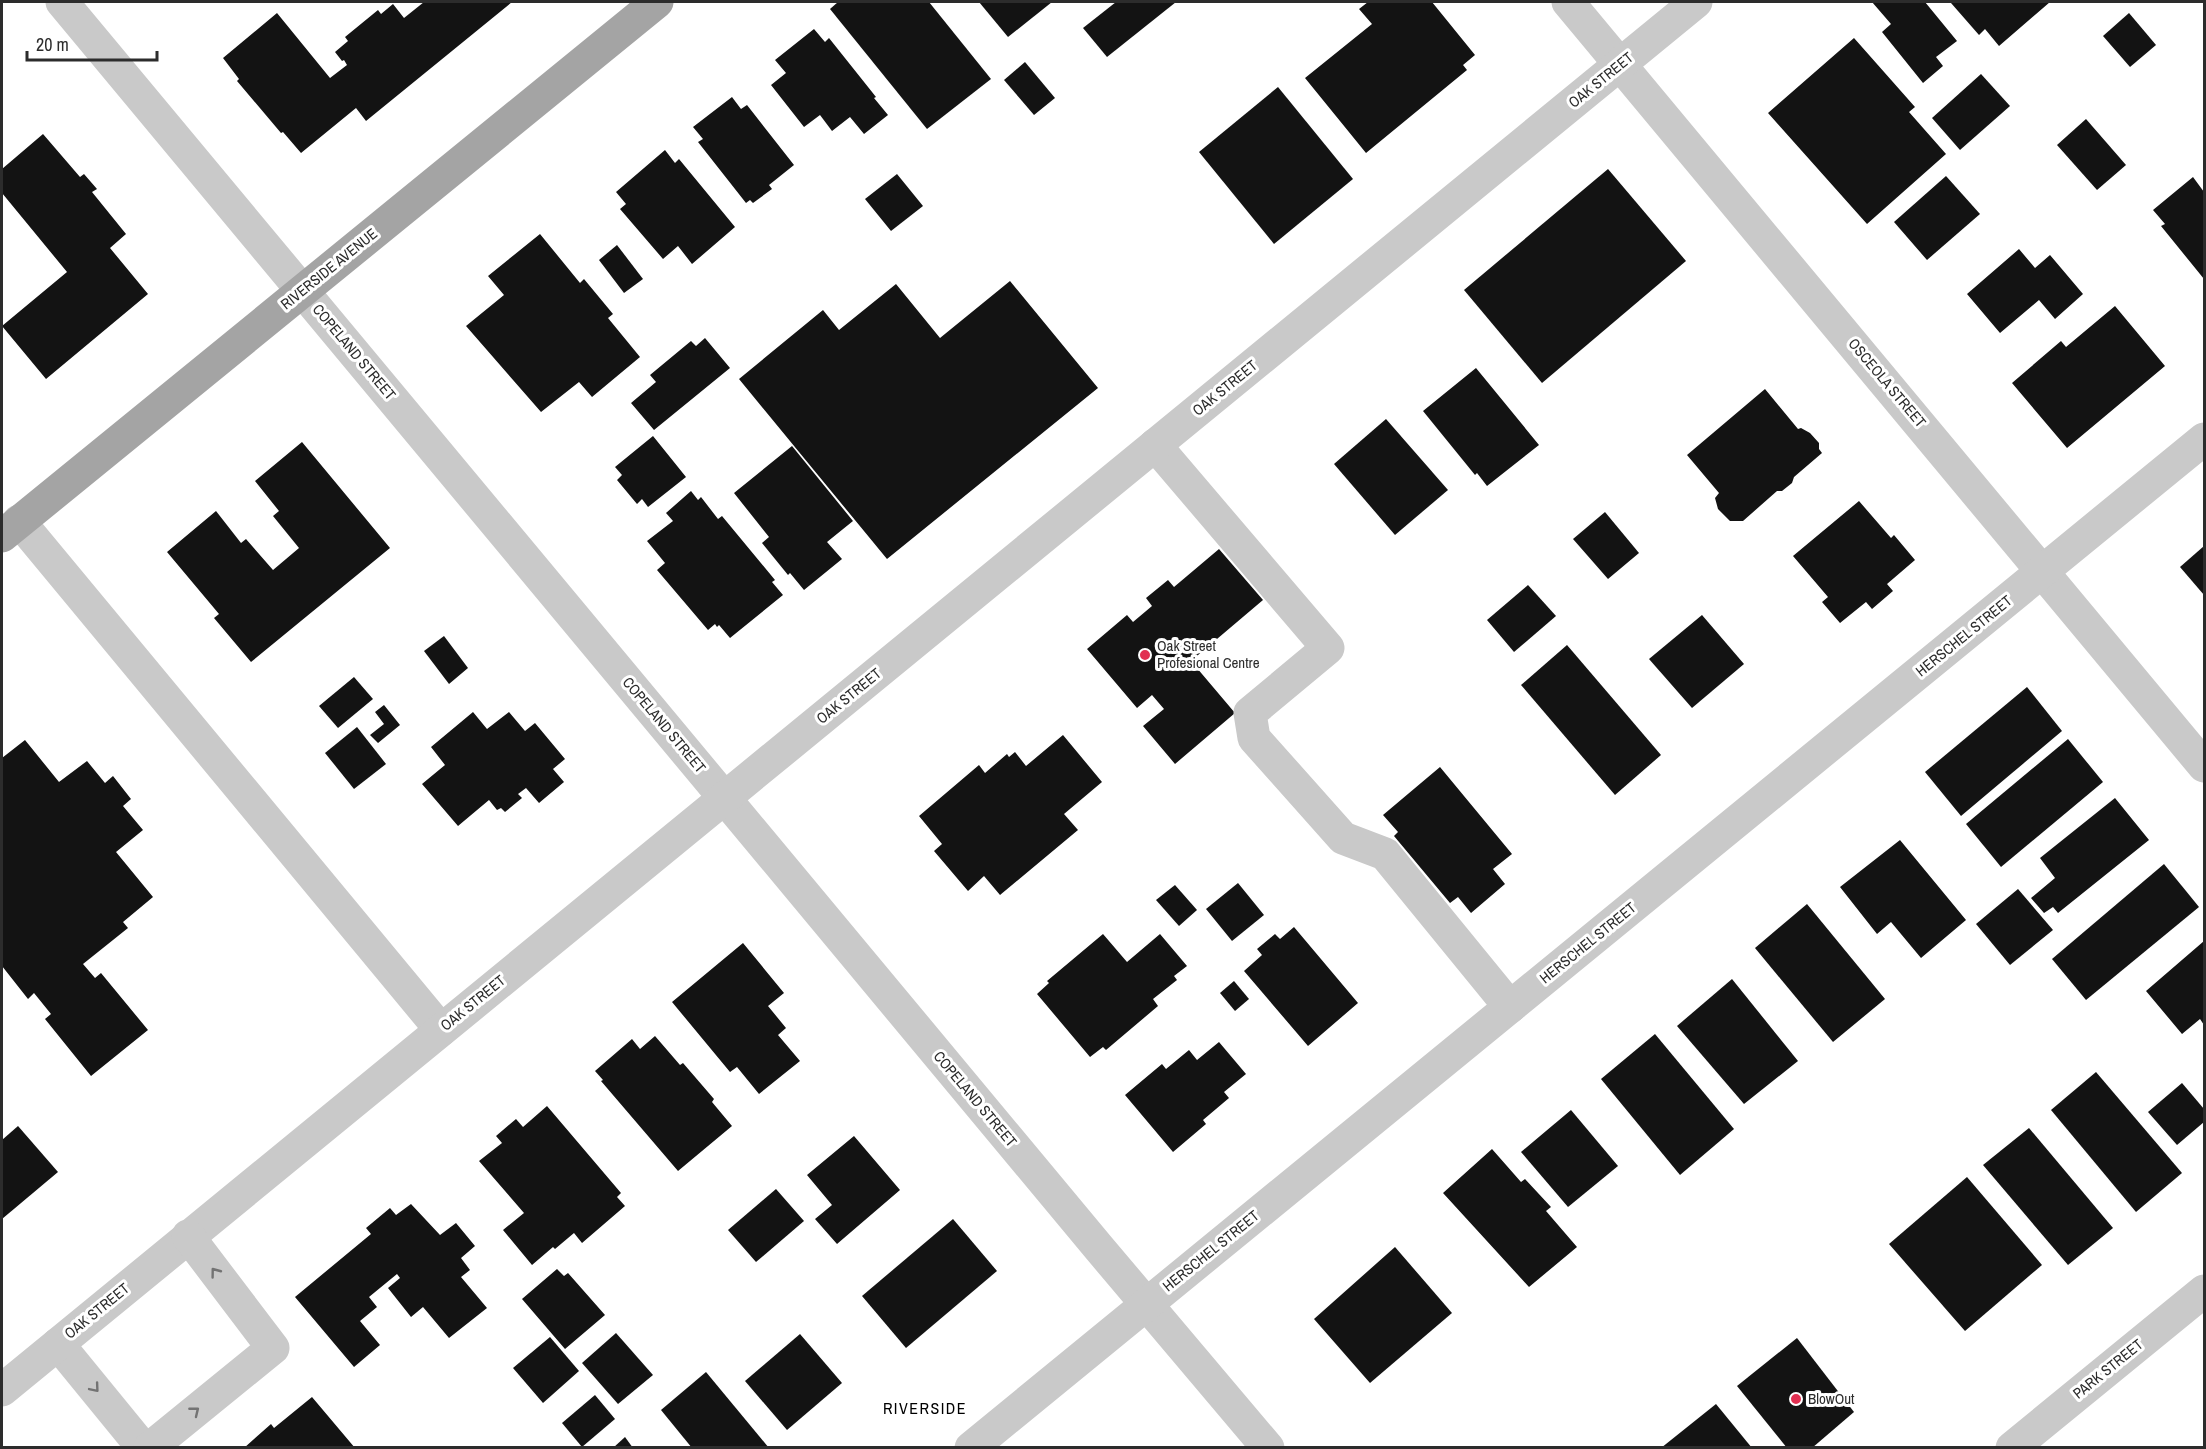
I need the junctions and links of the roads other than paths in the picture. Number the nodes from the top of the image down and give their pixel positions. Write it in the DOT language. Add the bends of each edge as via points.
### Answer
graph roads {
  1 [pos="62,2"];
  2 [pos="657,2"];
  3 [pos="1568,2"];
  4 [pos="1696,2"];
  5 [pos="1619,64"];
  6 [pos="303,291"];
  7 [pos="2205,439"];
  8 [pos="1155,445"];
  9 [pos="10,529"];
  10 [pos="2044,571"];
  11 [pos="2205,766"];
  12 [pos="725,798"];
  13 [pos="1510,1007"];
  14 [pos="441,1030"];
  15 [pos="188,1236"];
  16 [pos="2205,1291"];
  17 [pos="1147,1304"];
  18 [pos="58,1344"];
  19 [pos="2,1390"];
  20 [pos="143,1448"];
  21 [pos="150,1448"];
  22 [pos="971,1448"];
  23 [pos="1268,1448"];
  24 [pos="2012,1448"];
  1 -- 6 [label="street, COPELAND STREET"];
  2 -- 6 [label="main road, RIVERSIDE AVENUE"];
  3 -- 5 [label="street, OSCEOLA STREET"];
  4 -- 5 [label="street, OAK STREET"];
  5 -- 8 [label="street, OAK STREET"];
  5 -- 10 [label="street, OSCEOLA STREET"];
  6 -- 9 [label="main road, RIVERSIDE AVENUE"];
  6 -- 12 [label="street, COPELAND STREET"];
  7 -- 10 [label="street, HERSCHEL STREET"];
  8 -- 12 [label="street, OAK STREET"];
  8 -- 13 [label="street" via="1328,648 1250,713 1254,738 1343,838 1385,854"];
  9 -- 14 [label="street"];
  10 -- 11 [label="street, OSCEOLA STREET"];
  10 -- 13 [label="street, HERSCHEL STREET"];
  12 -- 14 [label="street, OAK STREET"];
  12 -- 17 [label="street, COPELAND STREET"];
  13 -- 17 [label="street, HERSCHEL STREET"];
  14 -- 15 [label="street, OAK STREET"];
  15 -- 18 [label="street, OAK STREET"];
  21 -- 15 [label="street, one-way" via="273,1348"];
  16 -- 24 [label="street, PARK STREET"];
  17 -- 22 [label="street, HERSCHEL STREET"];
  17 -- 23 [label="street, COPELAND STREET"];
  18 -- 19 [label="street, OAK STREET"];
  18 -- 20 [label="street, one-way"];
}
